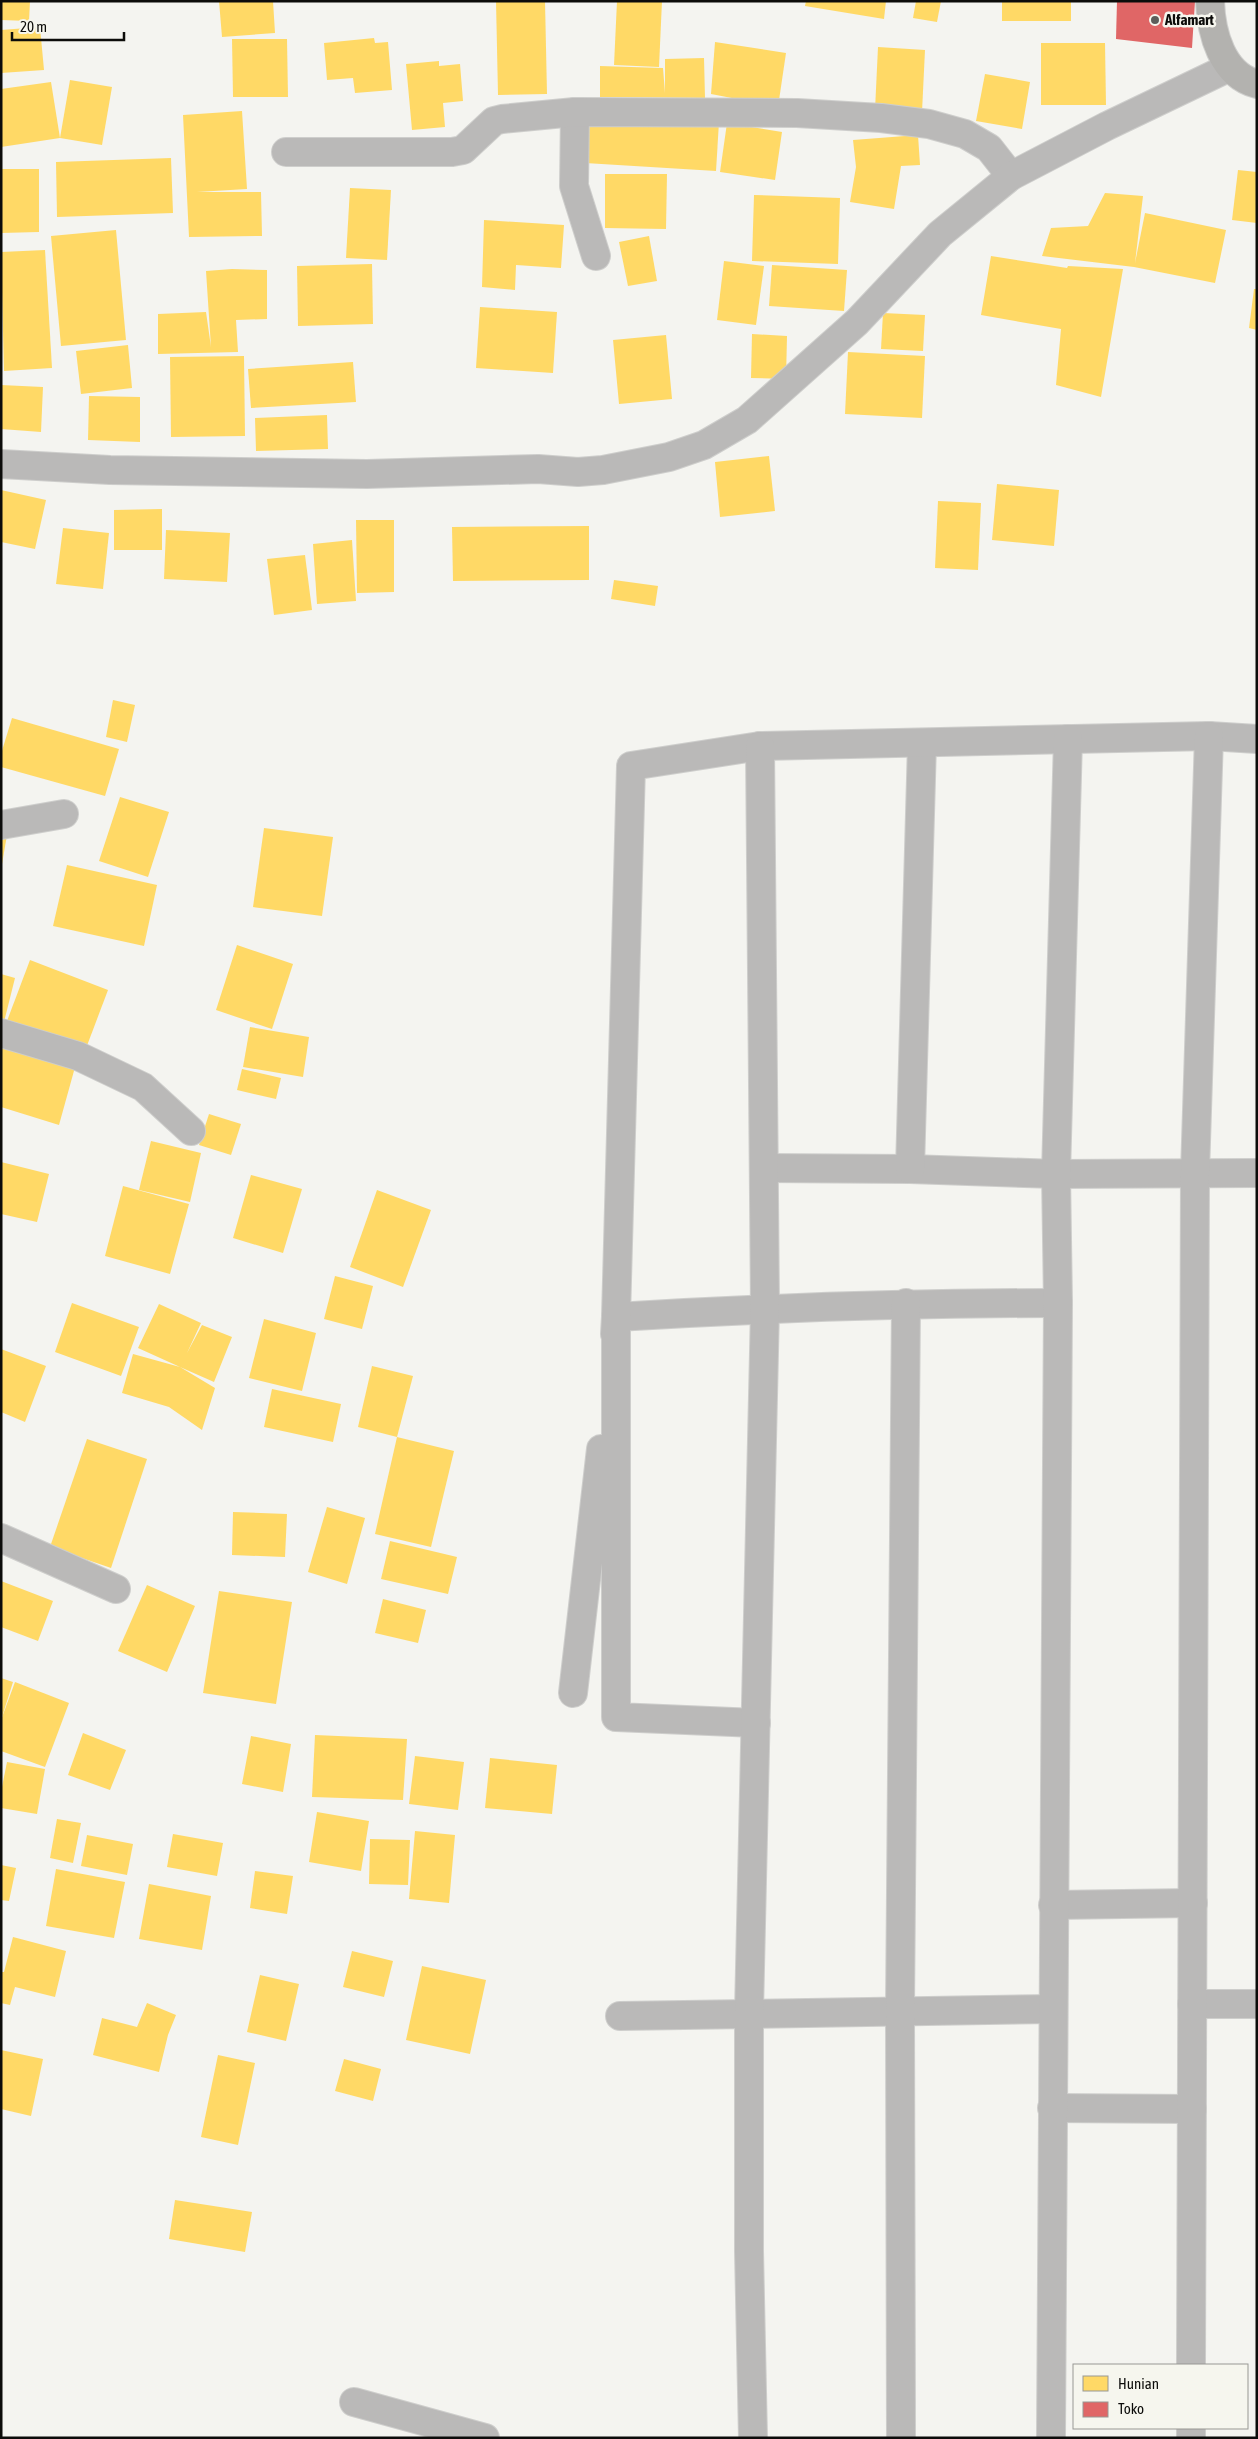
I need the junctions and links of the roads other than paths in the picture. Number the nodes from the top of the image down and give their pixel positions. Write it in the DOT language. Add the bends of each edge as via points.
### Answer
graph roads {
  1 [pos="1210,1"];
  2 [pos="1230,67"];
  3 [pos="1257,84"];
  4 [pos="575,112"];
  5 [pos="286,152"];
  6 [pos="1011,176"];
  7 [pos="596,256"];
  8 [pos="1,464"];
  9 [pos="1209,736"];
  10 [pos="1068,739"];
  11 [pos="1257,739"];
  12 [pos="922,744"];
  13 [pos="760,746"];
  14 [pos="64,814"];
  15 [pos="1,825"];
  16 [pos="1,1033"];
  17 [pos="191,1131"];
  18 [pos="764,1168"];
  19 [pos="910,1169"];
  20 [pos="1257,1173"];
  21 [pos="1056,1174"];
  22 [pos="1196,1174"];
  23 [pos="906,1303"];
  24 [pos="1058,1303"];
  25 [pos="765,1308"];
  26 [pos="616,1317"];
  27 [pos="1,1538"];
  28 [pos="116,1589"];
  29 [pos="573,1693"];
  30 [pos="756,1723"];
  31 [pos="1193,1904"];
  32 [pos="1053,1905"];
  33 [pos="1192,2004"];
  34 [pos="1257,2004"];
  35 [pos="1053,2009"];
  36 [pos="900,2010"];
  37 [pos="749,2012"];
  38 [pos="620,2016"];
  39 [pos="1052,2108"];
  40 [pos="1192,2109"];
  41 [pos="1191,2364"];
  42 [pos="354,2402"];
  43 [pos="480,2437"];
  44 [pos="753,2438"];
  45 [pos="901,2438"];
  46 [pos="1051,2438"];
  1 -- 2 [label="main road" via="1216,40"];
  2 -- 3 [label="main road" via="1248,82"];
  2 -- 6 [label="street"];
  4 -- 5 [label="street" via="494,121 471,145 452,152"];
  4 -- 6 [label="street" via="798,113 930,124 965,134 989,148"];
  4 -- 7 [label="street" via="574,186"];
  6 -- 8 [label="street" via="940,234 858,322 747,420 704,445 669,457 578,472 538,469 367,474 110,470"];
  9 -- 10 [label="street"];
  9 -- 11 [label="street"];
  9 -- 22 [label="street"];
  10 -- 12 [label="street"];
  10 -- 21 [label="street"];
  12 -- 13 [label="street"];
  12 -- 19 [label="street"];
  13 -- 18 [label="street"];
  13 -- 26 [label="street" via="631,766"];
  14 -- 15 [label="street"];
  16 -- 17 [label="street" via="78,1056 143,1087"];
  18 -- 19 [label="street"];
  18 -- 25 [label="street"];
  19 -- 21 [label="street"];
  20 -- 22 [label="street"];
  21 -- 22 [label="street"];
  21 -- 24 [label="street"];
  22 -- 31 [label="street"];
  23 -- 24 [label="street"];
  23 -- 25 [label="street"];
  23 -- 36 [label="street"];
  24 -- 32 [label="street"];
  25 -- 26 [label="street"];
  25 -- 30 [label="street"];
  26 -- 29 [label="street"];
  26 -- 30 [label="street" via="616,1717"];
  27 -- 28 [label="street"];
  30 -- 37 [label="street"];
  31 -- 32 [label="street"];
  31 -- 33 [label="street"];
  32 -- 35 [label="street"];
  33 -- 34 [label="street"];
  33 -- 40 [label="street"];
  35 -- 36 [label="street"];
  35 -- 39 [label="street"];
  36 -- 37 [label="street"];
  36 -- 45 [label="street"];
  37 -- 38 [label="street"];
  37 -- 44 [label="street"];
  39 -- 40 [label="street"];
  39 -- 46 [label="street"];
  40 -- 41 [label="street"];
  42 -- 43 [label="street"];
}
